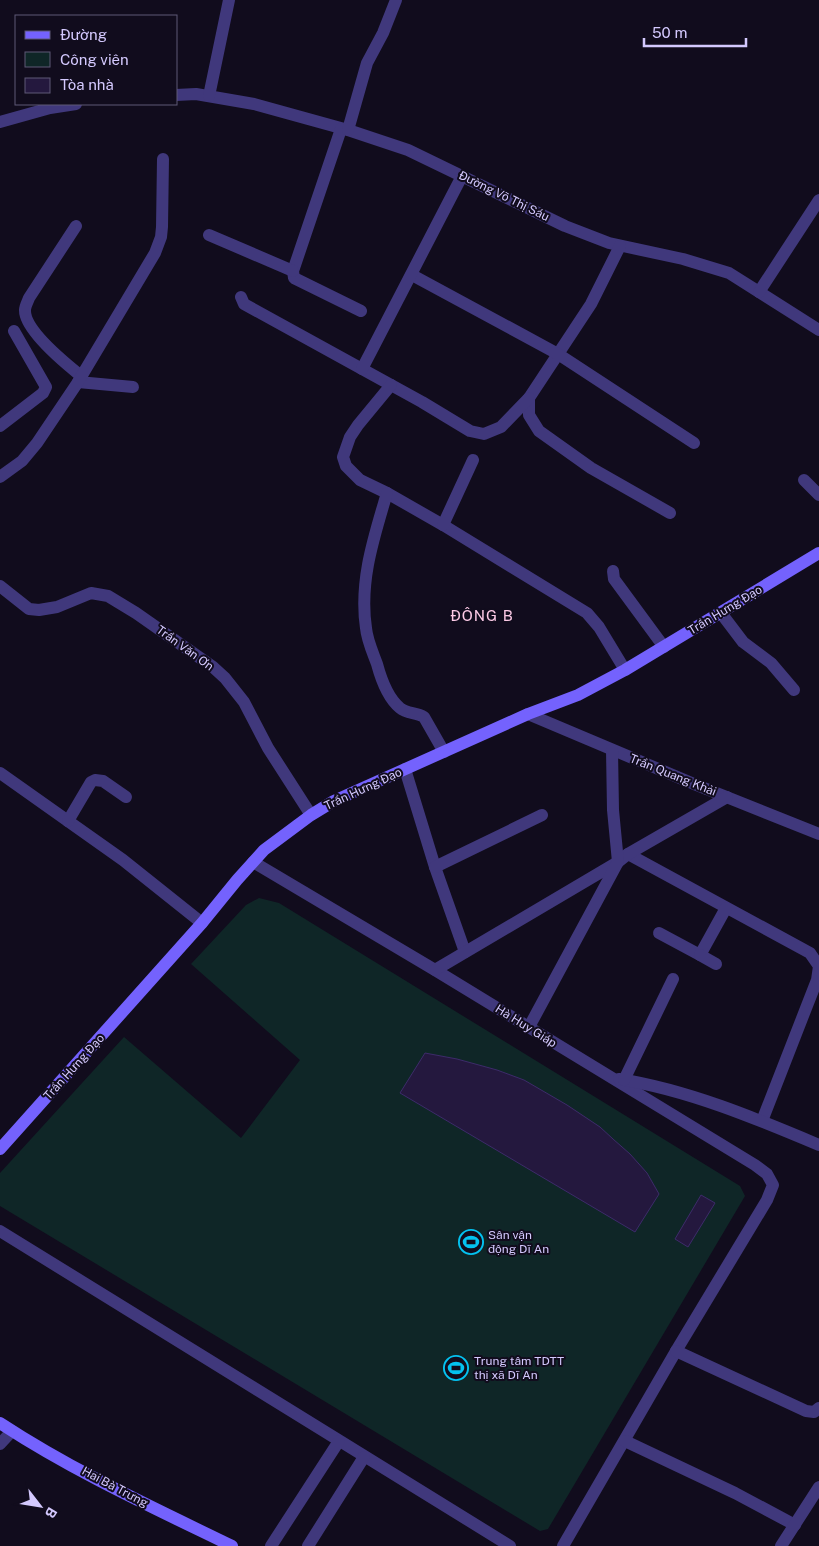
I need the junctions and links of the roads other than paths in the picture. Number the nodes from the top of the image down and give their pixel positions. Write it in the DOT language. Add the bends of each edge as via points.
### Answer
graph roads {
  1 [pos="229,0"];
  2 [pos="396,0"];
  3 [pos="178,95"];
  4 [pos="209,96"];
  5 [pos="70,105"];
  6 [pos="0,122"];
  7 [pos="345,129"];
  8 [pos="163,159"];
  9 [pos="462,176"];
  10 [pos="819,200"];
  11 [pos="76,226"];
  12 [pos="209,235"];
  13 [pos="620,246"];
  14 [pos="293,271"];
  15 [pos="412,275"];
  16 [pos="759,292"];
  17 [pos="241,297"];
  18 [pos="361,311"];
  19 [pos="819,330"];
  20 [pos="14,331"];
  21 [pos="558,354"];
  22 [pos="362,369"];
  23 [pos="79,379"];
  24 [pos="391,385"];
  25 [pos="133,387"];
  26 [pos="529,398"];
  27 [pos="0,426"];
  28 [pos="694,443"];
  29 [pos="473,460"];
  30 [pos="0,477"];
  31 [pos="804,480"];
  32 [pos="387,493"];
  33 [pos="819,495"];
  34 [pos="670,513"];
  35 [pos="442,525"];
  36 [pos="819,553"];
  37 [pos="613,571"];
  38 [pos="0,586"];
  39 [pos="721,613"];
  40 [pos="664,647"];
  41 [pos="625,670"];
  42 [pos="794,690"];
  43 [pos="528,714"];
  44 [pos="612,750"];
  45 [pos="444,752"];
  46 [pos="405,769"];
  47 [pos="0,773"];
  48 [pos="126,797"];
  49 [pos="727,797"];
  50 [pos="311,815"];
  51 [pos="542,815"];
  52 [pos="68,821"];
  53 [pos="819,834"];
  54 [pos="623,858"];
  55 [pos="253,862"];
  56 [pos="435,867"];
  57 [pos="726,908"];
  58 [pos="202,923"];
  59 [pos="659,933"];
  60 [pos="465,952"];
  61 [pos="700,955"];
  62 [pos="716,964"];
  63 [pos="435,970"];
  64 [pos="673,979"];
  65 [pos="814,1003"];
  66 [pos="529,1027"];
  67 [pos="611,1078"];
  68 [pos="624,1080"];
  69 [pos="762,1121"];
  70 [pos="819,1145"];
  71 [pos="0,1148"];
  72 [pos="0,1231"];
  73 [pos="676,1351"];
  74 [pos="819,1408"];
  75 [pos="0,1423"];
  76 [pos="12,1431"];
  77 [pos="338,1441"];
  78 [pos="625,1441"];
  79 [pos="0,1444"];
  80 [pos="364,1457"];
  81 [pos="819,1487"];
  82 [pos="795,1525"];
  83 [pos="232,1546"];
  84 [pos="271,1546"];
  85 [pos="308,1546"];
  86 [pos="510,1546"];
  87 [pos="563,1546"];
  88 [pos="780,1546"];
  1 -- 4 [label="street"];
  2 -- 7 [label="street" via="367,62"];
  3 -- 4 [label="street, Đường Võ Thị Sáu"];
  4 -- 7 [label="street, Đường Võ Thị Sáu" via="254,104"];
  5 -- 6 [label="street"];
  7 -- 9 [label="street, Đường Võ Thị Sáu" via="408,150"];
  7 -- 14 [label="street"];
  8 -- 23 [label="street" via="159,243"];
  9 -- 13 [label="street, Đường Võ Thị Sáu" via="565,226"];
  9 -- 15 [label="street"];
  10 -- 16 [label="street"];
  11 -- 23 [label="street" via="29,298 25,310 42,341"];
  12 -- 14 [label="street"];
  13 -- 16 [label="street, Đường Võ Thị Sáu" via="683,259 729,273"];
  13 -- 21 [label="street" via="591,304"];
  14 -- 18 [label="street" via="294,278"];
  15 -- 21 [label="street"];
  15 -- 22 [label="street"];
  16 -- 19 [label="street, Đường Võ Thị Sáu"];
  17 -- 22 [label="street" via="244,304"];
  20 -- 27 [label="street" via="46,387 43,393"];
  21 -- 26 [label="street"];
  21 -- 28 [label="street"];
  22 -- 24 [label="street"];
  23 -- 25 [label="street"];
  23 -- 30 [label="street" via="37,443 22,461"];
  24 -- 26 [label="street" via="470,431 484,434 501,427"];
  24 -- 32 [label="street" via="350,437 343,458 346,466 360,480"];
  26 -- 34 [label="street" via="528,415 538,431 591,468"];
  29 -- 35 [label="street"];
  31 -- 33 [label="street"];
  32 -- 35 [label="street"];
  32 -- 45 [label="street" via="368,557 364,602 366,629 380,674 394,703 406,712 424,718"];
  35 -- 41 [label="street" via="587,613"];
  36 -- 39 [label="main road, Trần Hưng Đạo"];
  37 -- 40 [label="street" via="614,579"];
  38 -- 50 [label="street, Trần Văn Ơn" via="29,609 39,610 91,593 108,596 213,667 244,702 268,748"];
  39 -- 40 [label="main road, Trần Hưng Đạo"];
  39 -- 42 [label="street" via="743,642 771,663"];
  40 -- 41 [label="main road, Trần Hưng Đạo"];
  41 -- 43 [label="main road, Trần Hưng Đạo" via="578,695"];
  43 -- 44 [label="street, Trần Quang Khải"];
  43 -- 45 [label="main road, Trần Hưng Đạo"];
  44 -- 49 [label="street, Trần Quang Khải"];
  44 -- 54 [label="street" via="613,810"];
  45 -- 46 [label="main road, Trần Hưng Đạo"];
  46 -- 50 [label="main road, Trần Hưng Đạo"];
  46 -- 56 [label="street"];
  47 -- 52 [label="street"];
  48 -- 52 [label="street" via="103,781 95,780"];
  49 -- 53 [label="street, Trần Quang Khải"];
  49 -- 54 [label="street"];
  50 -- 55 [label="main road, Trần Hưng Đạo"];
  51 -- 56 [label="street"];
  52 -- 58 [label="street"];
  54 -- 57 [label="street"];
  54 -- 60 [label="street"];
  54 -- 66 [label="street"];
  55 -- 58 [label="main road, Trần Hưng Đạo"];
  55 -- 63 [label="street, Hà Huy Giáp"];
  56 -- 60 [label="street"];
  57 -- 61 [label="street"];
  57 -- 65 [label="street" via="810,953 819,966"];
  58 -- 71 [label="main road, Trần Hưng Đạo"];
  59 -- 61 [label="street"];
  60 -- 63 [label="street"];
  61 -- 62 [label="street"];
  63 -- 66 [label="street, Hà Huy Giáp"];
  64 -- 68 [label="street"];
  65 -- 69 [label="street"];
  66 -- 67 [label="street, Hà Huy Giáp"];
  67 -- 68 [label="street, Hà Huy Giáp"];
  67 -- 73 [label="street" via="755,1165 767,1174 773,1185"];
  68 -- 69 [label="street, Hà Huy Giáp"];
  69 -- 70 [label="street, Hà Huy Giáp"];
  72 -- 77 [label="street"];
  73 -- 74 [label="street" via="806,1411 814,1412"];
  73 -- 78 [label="street"];
  75 -- 76 [label="main road, Hai Bà Trưng"];
  76 -- 79 [label="street"];
  76 -- 83 [label="main road, Hai Bà Trưng" via="130,1496"];
  77 -- 80 [label="street"];
  77 -- 84 [label="street"];
  78 -- 82 [label="street"];
  78 -- 87 [label="street"];
  80 -- 85 [label="street"];
  80 -- 86 [label="street"];
  81 -- 82 [label="street"];
  82 -- 88 [label="street"];
}
